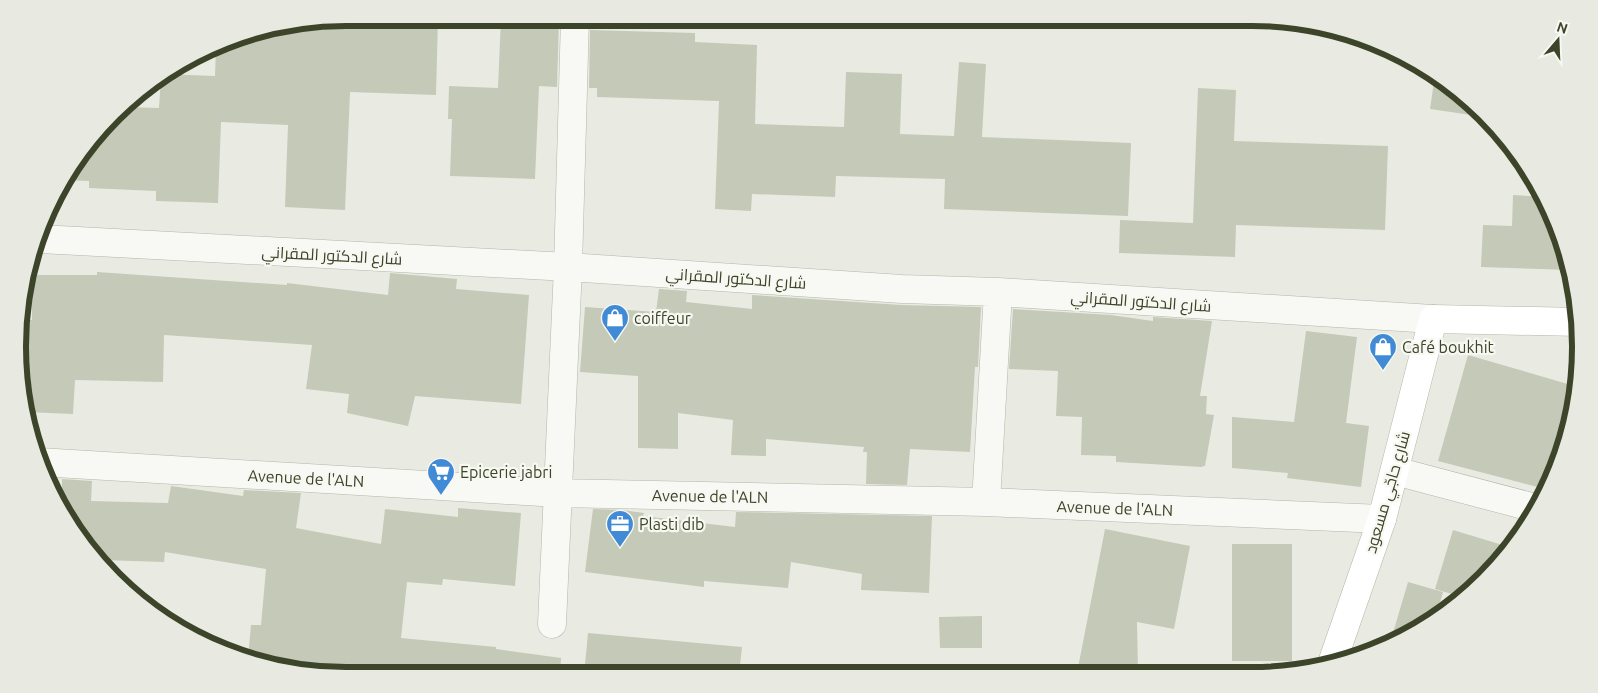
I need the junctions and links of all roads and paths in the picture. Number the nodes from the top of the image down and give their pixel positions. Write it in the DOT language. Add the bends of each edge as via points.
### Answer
graph roads {
  1 [pos="575,26"];
  2 [pos="45,240"];
  3 [pos="568,267"];
  4 [pos="998,292"];
  5 [pos="1432,319"];
  6 [pos="1571,322"];
  7 [pos="48,463"];
  8 [pos="1395,471"];
  9 [pos="558,493"];
  10 [pos="986,502"];
  11 [pos="1529,506"];
  12 [pos="1382,519"];
  13 [pos="552,624"];
  14 [pos="1334,656"];
  1 -- 3 [label="street"];
  2 -- 3 [label="street, شارع الدكتور المقراني"];
  3 -- 4 [label="street, شارع الدكتور المقراني" via="902,289"];
  3 -- 9 [label="street"];
  4 -- 5 [label="street, شارع الدكتور المقراني"];
  4 -- 10 [label="street"];
  5 -- 6 [label="main road"];
  5 -- 8 [label="main road, شارع حاجّي مسعود"];
  7 -- 9 [label="street, Avenue de l'ALN"];
  8 -- 11 [label="street"];
  8 -- 12 [label="main road, شارع حاجّي مسعود"];
  9 -- 10 [label="street, Avenue de l'ALN"];
  9 -- 13 [label="street"];
  10 -- 12 [label="street, Avenue de l'ALN"];
  12 -- 14 [label="main road, شارع حاجّي مسعود"];
}
